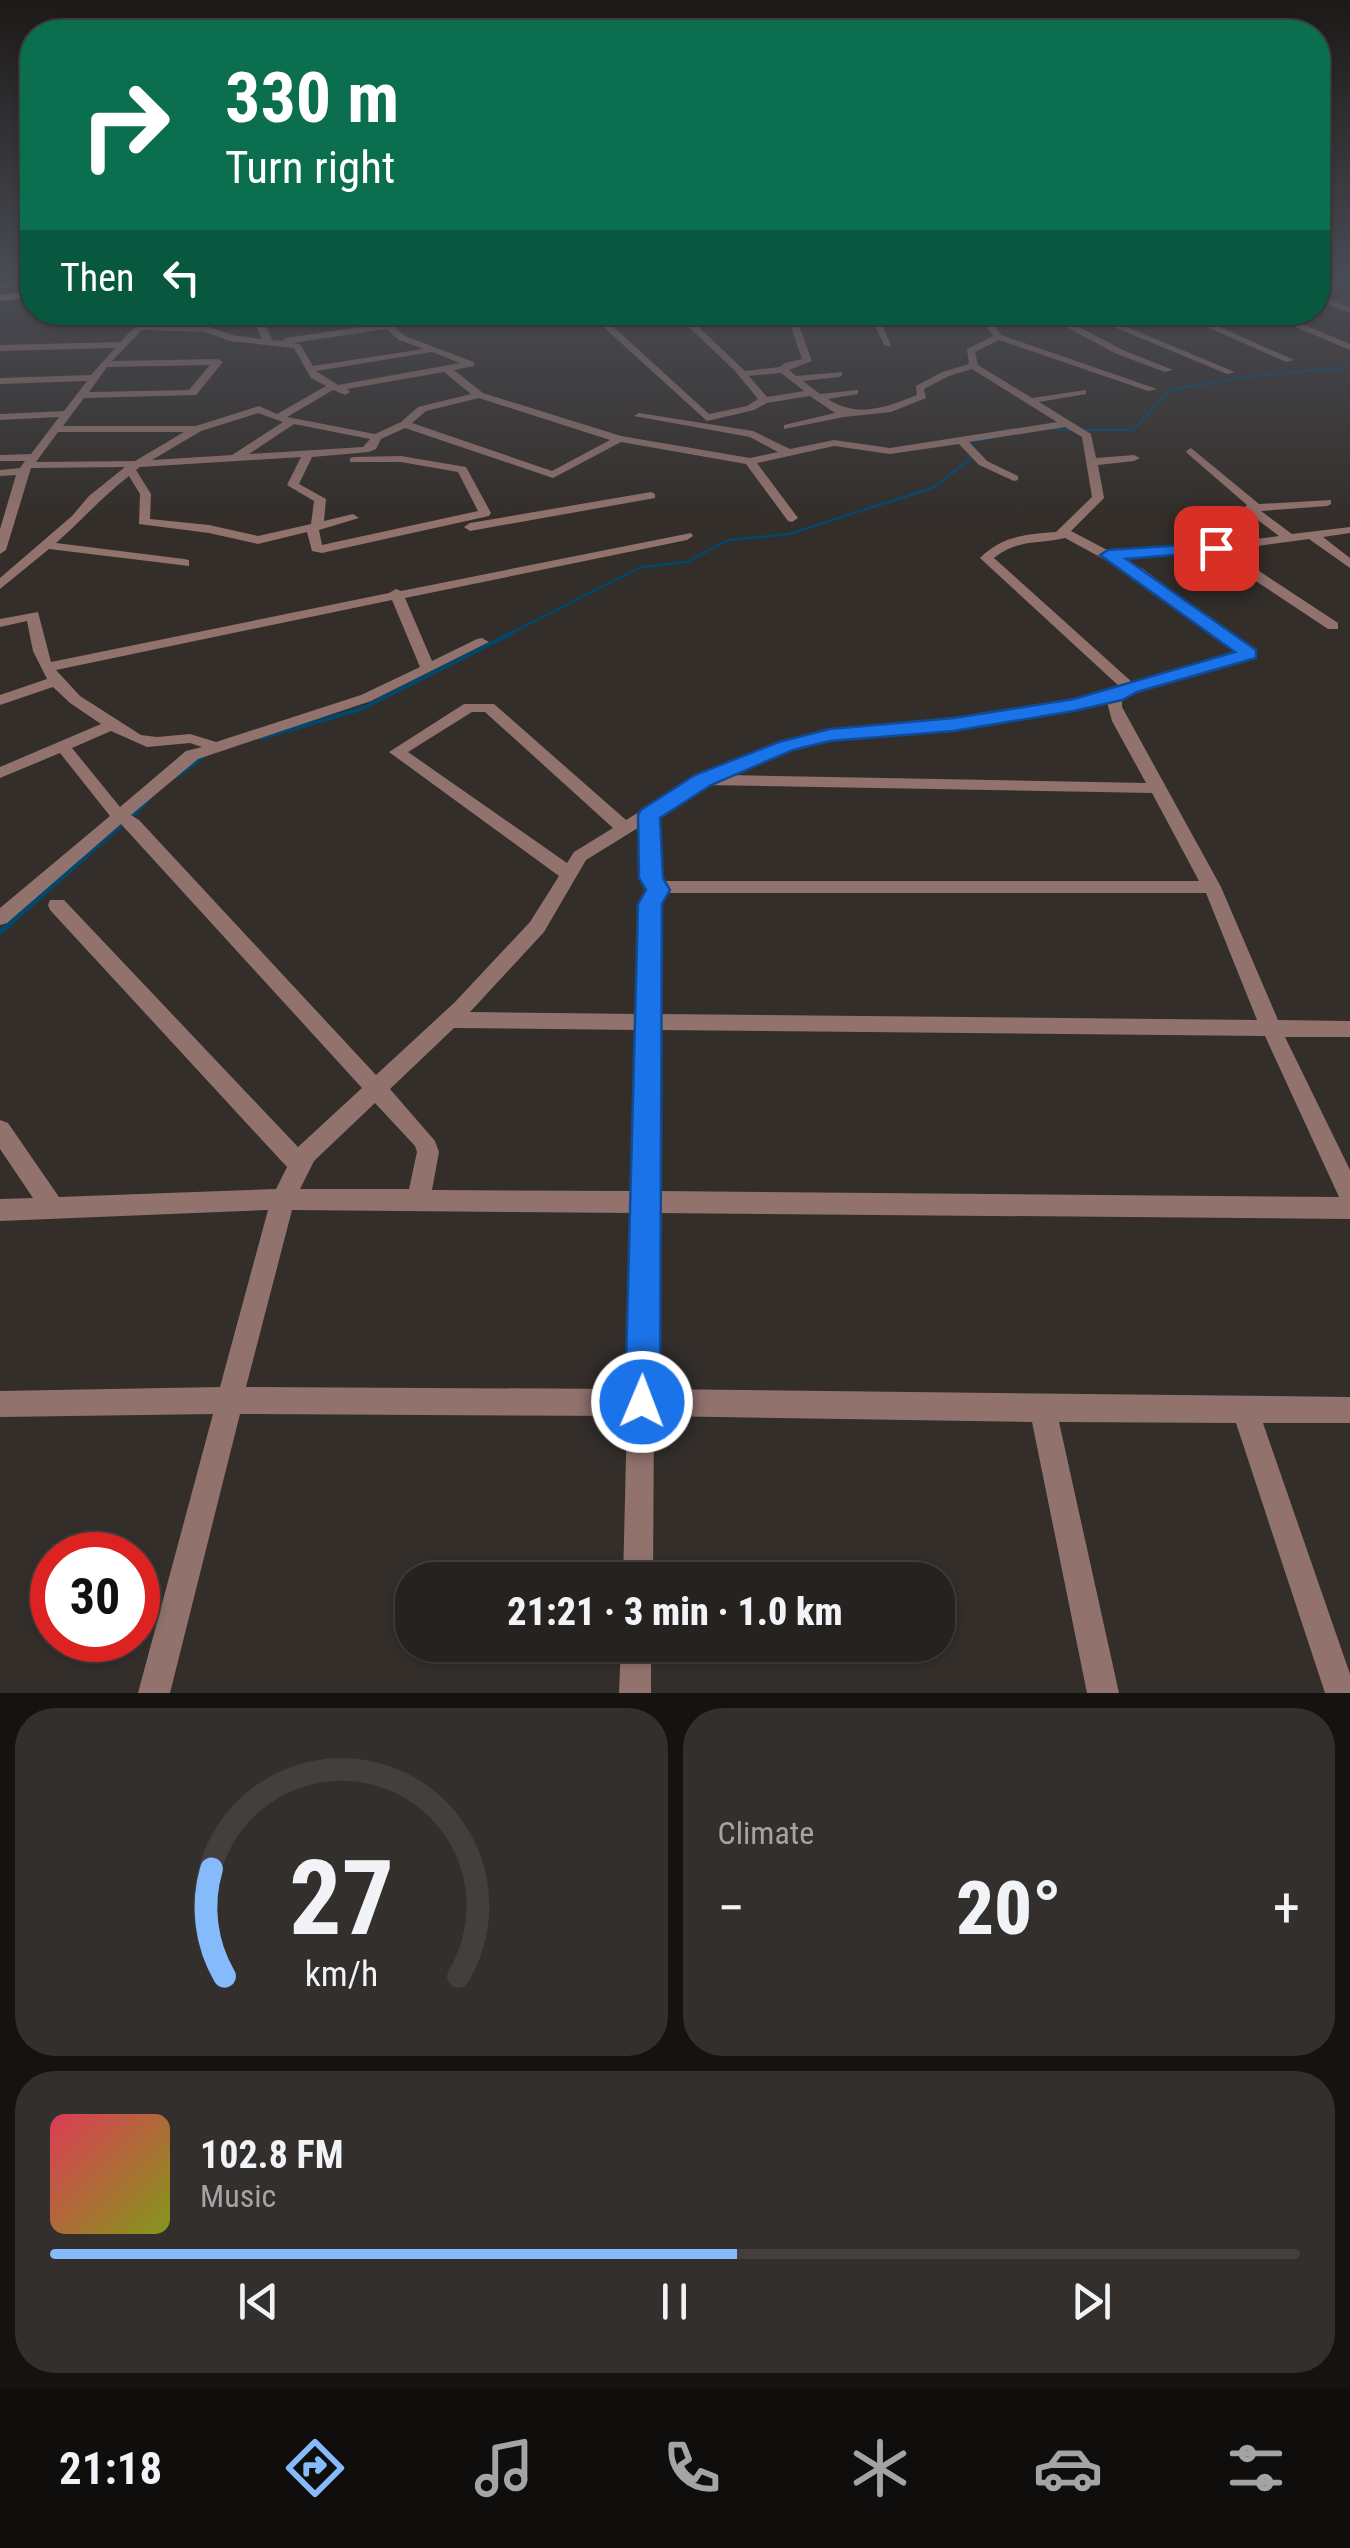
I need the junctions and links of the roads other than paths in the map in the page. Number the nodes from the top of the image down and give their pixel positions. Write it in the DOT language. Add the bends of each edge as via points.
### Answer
graph roads {
  1 [pos="108,360"];
  2 [pos="220,360"];
  3 [pos="305,360"];
  4 [pos="371,360"];
  5 [pos="460,360"];
  6 [pos="644,360"];
  7 [pos="727,360"];
  8 [pos="807,360"];
  9 [pos="973,360"];
  10 [pos="1064,360"];
  11 [pos="1141,360"];
  12 [pos="1200,360"];
  13 [pos="218,362"];
  14 [pos="104,364"];
  15 [pos="974,366"];
  16 [pos="310,370"];
  17 [pos="446,370"];
  18 [pos="783,370"];
  19 [pos="1168,370"];
  20 [pos="1230,372"];
  21 [pos="742,374"];
  22 [pos="838,374"];
  23 [pos="910,376"];
  24 [pos="94,378"];
  25 [pos="793,379"];
  26 [pos="0,381"];
  27 [pos="924,385"];
  28 [pos="338,388"];
  29 [pos="1152,389"];
  30 [pos="854,392"];
  31 [pos="1082,392"];
  32 [pos="479,394"];
  33 [pos="80,395"];
  34 [pos="816,395"];
  35 [pos="760,397"];
  36 [pos="1034,400"];
  37 [pos="65,414"];
  38 [pos="844,414"];
  39 [pos="0,416"];
  40 [pos="639,416"];
  41 [pos="277,418"];
  42 [pos="707,418"];
  43 [pos="292,421"];
  44 [pos="405,424"];
  45 [pos="692,424"];
  46 [pos="1068,426"];
  47 [pos="788,427"];
  48 [pos="54,429"];
  49 [pos="197,429"];
  50 [pos="376,437"];
  51 [pos="961,438"];
  52 [pos="620,439"];
  53 [pos="1192,451"];
  54 [pos="790,453"];
  55 [pos="0,458"];
  56 [pos="235,458"];
  57 [pos="305,458"];
  58 [pos="1134,458"];
  59 [pos="750,461"];
  60 [pos="1090,462"];
  61 [pos="27,465"];
  62 [pos="134,467"];
  63 [pos="0,473"];
  64 [pos="1014,478"];
  65 [pos="652,496"];
  66 [pos="1327,502"];
  67 [pos="1256,506"];
  68 [pos="353,518"];
  69 [pos="792,518"];
  70 [pos="450,522"];
  71 [pos="315,528"];
  72 [pos="1349,530"];
  73 [pos="1064,532"];
  74 [pos="686,536"];
  75 [pos="1313,536"];
  76 [pos="1292,539"];
  77 [pos="44,545"];
  78 [pos="1216,548"];
  79 [pos="0,550"];
  80 [pos="1108,555"];
  81 [pos="32,556"];
  82 [pos="0,559"];
  83 [pos="184,562"];
  84 [pos="1350,564"];
  85 [pos="0,585"];
  86 [pos="396,593"];
  87 [pos="0,623"];
  88 [pos="1333,626"];
  89 [pos="482,642"];
  90 [pos="428,668"];
  91 [pos="50,674"];
  92 [pos="1123,692"];
  93 [pos="0,700"];
  94 [pos="112,725"];
  95 [pos="63,746"];
  96 [pos="215,748"];
  97 [pos="0,773"];
  98 [pos="703,780"];
  99 [pos="1155,788"];
  100 [pos="649,815"];
  101 [pos="126,819"];
  102 [pos="625,829"];
  103 [pos="569,874"];
  104 [pos="1212,887"];
  105 [pos="658,890"];
  106 [pos="58,905"];
  107 [pos="0,918"];
  108 [pos="448,1020"];
  109 [pos="646,1024"];
  110 [pos="1271,1028"];
  111 [pos="1350,1029"];
  112 [pos="376,1088"];
  113 [pos="0,1130"];
  114 [pos="300,1165"];
  115 [pos="1350,1194"];
  116 [pos="283,1199"];
  117 [pos="418,1201"];
  118 [pos="647,1204"];
  119 [pos="51,1205"];
  120 [pos="1350,1208"];
  121 [pos="0,1210"];
  122 [pos="232,1397"];
  123 [pos="642,1402"];
  124 [pos="0,1404"];
  125 [pos="1042,1410"];
  126 [pos="1244,1410"];
  127 [pos="1350,1410"];
  128 [pos="638,1562"];
  129 [pos="636,1662"];
  130 [pos="154,1693"];
  131 [pos="635,1693"];
  132 [pos="1104,1693"];
  133 [pos="1341,1693"];
  1 -- 14 [label="street"];
  2 -- 13 [label="street"];
  3 -- 16 [label="street"];
  4 -- 16 [label="street"];
  5 -- 17 [label="street" via="471,364"];
  6 -- 42 [label="street"];
  7 -- 21 [label="street"];
  8 -- 18 [label="street"];
  9 -- 15 [label="street"];
  10 -- 29 [label="street"];
  11 -- 19 [label="street"];
  12 -- 20 [label="street"];
  13 -- 14 [label="street"];
  13 -- 33 [label="street" via="192,392"];
  14 -- 24 [label="street"];
  15 -- 27 [label="street"];
  15 -- 36 [label="street"];
  16 -- 28 [label="street"];
  17 -- 28 [label="street"];
  17 -- 32 [label="street"];
  18 -- 21 [label="street"];
  18 -- 25 [label="street"];
  21 -- 35 [label="street"];
  22 -- 25 [label="street"];
  23 -- 27 [label="street"];
  24 -- 26 [label="street"];
  24 -- 33 [label="street"];
  25 -- 34 [label="street"];
  27 -- 38 [label="street" via="922,396 891,409"];
  28 -- 41 [label="street"];
  30 -- 34 [label="street"];
  31 -- 36 [label="street"];
  32 -- 44 [label="street" via="422,409"];
  32 -- 52 [label="street"];
  33 -- 37 [label="street"];
  34 -- 35 [label="street"];
  34 -- 38 [label="street"];
  35 -- 42 [label="street" via="750,408"];
  36 -- 46 [label="street"];
  37 -- 39 [label="street"];
  37 -- 48 [label="street"];
  38 -- 47 [label="street"];
  40 -- 45 [label="street"];
  41 -- 43 [label="street"];
  41 -- 49 [label="street" via="252,408"];
  42 -- 45 [label="street"];
  43 -- 50 [label="street"];
  43 -- 56 [label="street"];
  44 -- 50 [label="street"];
  44 -- 52 [label="street" via="553,475"];
  45 -- 54 [label="street" via="766,438"];
  46 -- 51 [label="street"];
  46 -- 60 [label="street" via="1087,436"];
  48 -- 49 [label="street"];
  48 -- 61 [label="street"];
  49 -- 62 [label="street"];
  50 -- 57 [label="street" via="370,449"];
  51 -- 54 [label="street" via="890,451 834,443"];
  51 -- 64 [label="street" via="976,459"];
  52 -- 59 [label="street"];
  53 -- 67 [label="street"];
  54 -- 59 [label="street"];
  55 -- 61 [label="street"];
  56 -- 57 [label="street"];
  56 -- 62 [label="street"];
  57 -- 70 [label="street" via="401,459 462,470 485,513"];
  57 -- 71 [label="street" via="292,485 320,499"];
  58 -- 60 [label="street"];
  59 -- 69 [label="street"];
  60 -- 73 [label="street" via="1098,498"];
  61 -- 62 [label="street"];
  61 -- 63 [label="street"];
  61 -- 79 [label="street"];
  62 -- 71 [label="street" via="146,488 143,521 252,540"];
  62 -- 77 [label="street"];
  65 -- 70 [label="street" via="464,528"];
  66 -- 67 [label="street"];
  67 -- 76 [label="street" via="1250,508"];
  68 -- 71 [label="street"];
  70 -- 71 [label="street" via="322,548 316,548"];
  72 -- 75 [label="street"];
  73 -- 80 [label="street"];
  73 -- 92 [label="street" via="1004,544 986,558"];
  74 -- 86 [label="street"];
  75 -- 76 [label="street"];
  75 -- 84 [label="street"];
  76 -- 78 [label="street"];
  77 -- 81 [label="street"];
  77 -- 83 [label="street"];
  78 -- 80 [label="street"];
  78 -- 88 [label="street"];
  80 -- 92 [label="street" via="1250,654"];
  81 -- 82 [label="street"];
  81 -- 85 [label="street"];
  86 -- 90 [label="street"];
  86 -- 91 [label="street"];
  87 -- 91 [label="street" via="34,615 36,646"];
  89 -- 90 [label="street"];
  90 -- 96 [label="street" via="366,698"];
  91 -- 93 [label="street"];
  91 -- 94 [label="street"];
  92 -- 98 [label="street" via="954,724 830,735"];
  92 -- 99 [label="street" via="1114,707"];
  94 -- 95 [label="street"];
  94 -- 96 [label="street" via="146,742 197,737"];
  95 -- 97 [label="street"];
  95 -- 101 [label="street"];
  96 -- 101 [label="street" via="192,755"];
  98 -- 99 [label="street"];
  98 -- 100 [label="street"];
  99 -- 104 [label="street"];
  100 -- 102 [label="street"];
  100 -- 105 [label="street" via="651,878"];
  101 -- 107 [label="street"];
  101 -- 112 [label="street"];
  102 -- 103 [label="street" via="580,856"];
  102 -- 103 [label="street" via="489,707 469,707 397,752"];
  103 -- 108 [label="street" via="537,927"];
  104 -- 105 [label="street"];
  104 -- 110 [label="street"];
  105 -- 109 [label="street" via="650,904"];
  106 -- 114 [label="street"];
  108 -- 109 [label="street"];
  108 -- 112 [label="street"];
  109 -- 110 [label="street"];
  109 -- 118 [label="street"];
  110 -- 111 [label="street"];
  110 -- 115 [label="street"];
  112 -- 114 [label="street"];
  112 -- 117 [label="street" via="424,1141 428,1152"];
  113 -- 119 [label="street"];
  114 -- 116 [label="street"];
  116 -- 117 [label="street"];
  116 -- 119 [label="street"];
  116 -- 122 [label="street"];
  117 -- 118 [label="street"];
  118 -- 120 [label="street"];
  118 -- 123 [label="street"];
  119 -- 121 [label="street"];
  122 -- 123 [label="street"];
  122 -- 124 [label="street"];
  122 -- 130 [label="street"];
  123 -- 125 [label="street"];
  123 -- 128 [label="street"];
  125 -- 126 [label="street"];
  125 -- 132 [label="street"];
  126 -- 127 [label="street"];
  126 -- 133 [label="street"];
  129 -- 131 [label="street"];
}
